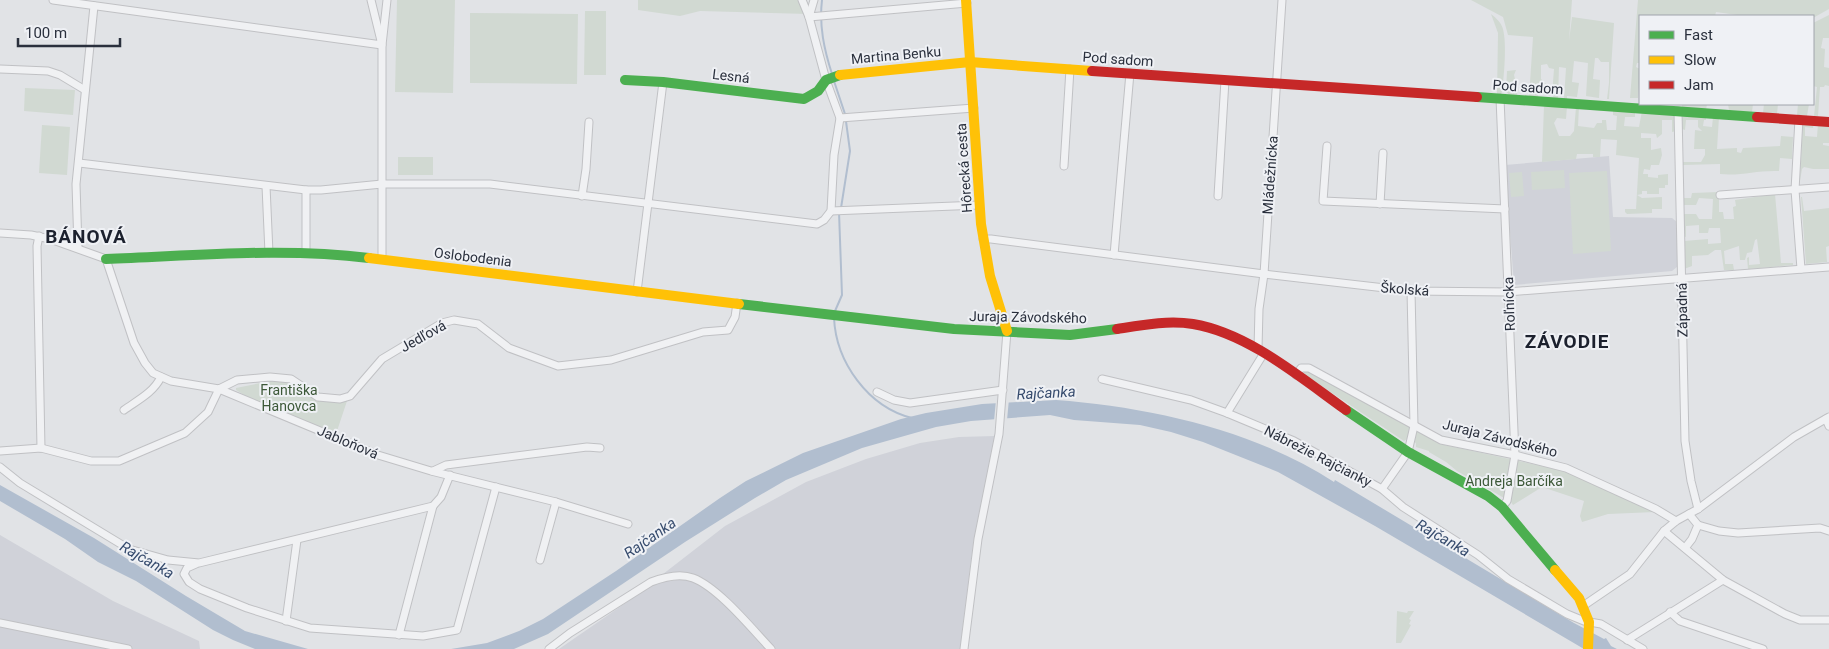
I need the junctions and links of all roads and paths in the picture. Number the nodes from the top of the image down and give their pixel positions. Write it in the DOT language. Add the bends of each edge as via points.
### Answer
graph roads {
  1 [pos="53,0"];
  2 [pos="371,0"];
  3 [pos="387,0"];
  4 [pos="802,0"];
  5 [pos="814,0"];
  6 [pos="1282,0"];
  7 [pos="966,1"];
  8 [pos="94,6"];
  9 [pos="817,17"];
  10 [pos="382,45"];
  11 [pos="970,62"];
  12 [pos="0,69"];
  13 [pos="1070,69"];
  14 [pos="1130,73"];
  15 [pos="831,77"];
  16 [pos="625,80"];
  17 [pos="1225,80"];
  18 [pos="663,82"];
  19 [pos="1276,83"];
  20 [pos="85,90"];
  21 [pos="1500,98"];
  22 [pos="974,108"];
  23 [pos="1678,111"];
  24 [pos="844,118"];
  25 [pos="1798,119"];
  26 [pos="589,122"];
  27 [pos="1829,122"];
  28 [pos="1327,146"];
  29 [pos="1383,153"];
  30 [pos="78,163"];
  31 [pos="1064,166"];
  32 [pos="382,184"];
  33 [pos="266,186"];
  34 [pos="1829,187"];
  35 [pos="306,190"];
  36 [pos="1795,190"];
  37 [pos="1720,195"];
  38 [pos="582,196"];
  39 [pos="1218,196"];
  40 [pos="648,204"];
  41 [pos="979,204"];
  42 [pos="1380,204"];
  43 [pos="1505,209"];
  44 [pos="837,210"];
  45 [pos="0,233"];
  46 [pos="38,236"];
  47 [pos="983,239"];
  48 [pos="78,248"];
  49 [pos="306,252"];
  50 [pos="269,253"];
  51 [pos="1114,255"];
  52 [pos="382,258"];
  53 [pos="106,259"];
  54 [pos="1829,267"];
  55 [pos="1801,269"];
  56 [pos="1264,274"];
  57 [pos="1682,279"];
  58 [pos="1412,291"];
  59 [pos="637,292"];
  60 [pos="1508,292"];
  61 [pos="737,303"];
  62 [pos="834,315"];
  63 [pos="1007,331"];
  64 [pos="1261,351"];
  65 [pos="1296,375"];
  66 [pos="161,377"];
  67 [pos="1102,379"];
  68 [pos="219,388"];
  69 [pos="877,392"];
  70 [pos="1003,393"];
  71 [pos="124,410"];
  72 [pos="1227,413"];
  73 [pos="1828,418"];
  74 [pos="1414,426"];
  75 [pos="1829,426"];
  76 [pos="41,448"];
  77 [pos="600,448"];
  78 [pos="0,451"];
  79 [pos="1408,452"];
  80 [pos="1515,455"];
  81 [pos="0,467"];
  82 [pos="431,471"];
  83 [pos="450,475"];
  84 [pos="496,487"];
  85 [pos="1382,489"];
  86 [pos="556,502"];
  87 [pos="433,506"];
  88 [pos="1502,507"];
  89 [pos="1698,508"];
  90 [pos="1689,514"];
  91 [pos="1676,521"];
  92 [pos="628,524"];
  93 [pos="1698,525"];
  94 [pos="1664,531"];
  95 [pos="1829,531"];
  96 [pos="297,540"];
  97 [pos="1685,548"];
  98 [pos="540,560"];
  99 [pos="199,563"];
  100 [pos="1723,580"];
  101 [pos="1583,606"];
  102 [pos="1670,612"];
  103 [pos="1829,620"];
  104 [pos="286,621"];
  105 [pos="0,624"];
  106 [pos="1589,624"];
  107 [pos="399,635"];
  108 [pos="1627,640"];
  109 [pos="128,649"];
  110 [pos="549,649"];
  111 [pos="772,649"];
  112 [pos="964,649"];
  113 [pos="1588,649"];
  114 [pos="1643,649"];
  115 [pos="1763,649"];
  1 -- 8 [label="street"];
  2 -- 10 [label="street"];
  3 -- 10 [label="street"];
  4 -- 9 [label="street"];
  5 -- 9 [label="street"];
  6 -- 19 [label="street, Mládežnícka"];
  7 -- 9 [label="street"];
  7 -- 11 [label="street, Hôrecká cesta"];
  8 -- 10 [label="street"];
  8 -- 20 [label="street"];
  9 -- 15 [label="street"];
  10 -- 32 [label="street"];
  11 -- 13 [label="street, Pod sadom"];
  11 -- 15 [label="street, Martina Benku"];
  11 -- 22 [label="street, Hôrecká cesta"];
  12 -- 20 [label="street" via="48,71"];
  13 -- 14 [label="street, Pod sadom"];
  13 -- 31 [label="street, Pod sadom"];
  14 -- 17 [label="street, Pod sadom"];
  14 -- 51 [label="street"];
  15 -- 18 [label="street, Lesná" via="818,91 804,99"];
  15 -- 24 [label="street"];
  16 -- 18 [label="street, Lesná"];
  17 -- 19 [label="street, Pod sadom"];
  17 -- 39 [label="street"];
  18 -- 40 [label="street"];
  19 -- 21 [label="street, Pod sadom"];
  19 -- 56 [label="street, Mládežnícka"];
  20 -- 30 [label="street"];
  21 -- 23 [label="street, Pod sadom"];
  21 -- 43 [label="street, Roľnícka"];
  22 -- 24 [label="street"];
  22 -- 41 [label="street, Hôrecká cesta"];
  23 -- 25 [label="street, Pod sadom"];
  23 -- 57 [label="street, Západná"];
  24 -- 44 [label="street" via="834,155"];
  25 -- 27 [label="street, Pod sadom"];
  25 -- 36 [label="street"];
  26 -- 38 [label="street"];
  28 -- 42 [label="street" via="1323,202"];
  29 -- 42 [label="street"];
  30 -- 33 [label="street"];
  30 -- 48 [label="street"];
  32 -- 35 [label="street"];
  32 -- 38 [label="street" via="484,184"];
  32 -- 52 [label="street"];
  33 -- 35 [label="street"];
  33 -- 50 [label="street"];
  34 -- 36 [label="street"];
  35 -- 49 [label="street"];
  36 -- 37 [label="street"];
  36 -- 55 [label="street"];
  38 -- 40 [label="street"];
  40 -- 44 [label="street" via="817,224"];
  40 -- 59 [label="street"];
  41 -- 44 [label="street"];
  41 -- 47 [label="street, Hôrecká cesta"];
  42 -- 43 [label="street"];
  43 -- 60 [label="street, Roľnícka"];
  45 -- 46 [label="street"];
  46 -- 48 [label="street"];
  46 -- 76 [label="street"];
  47 -- 51 [label="street, Školská"];
  47 -- 63 [label="street, Hôrecká cesta" via="990,276"];
  48 -- 53 [label="street"];
  49 -- 50 [label="street, Oslobodenia"];
  49 -- 52 [label="street, Oslobodenia"];
  50 -- 53 [label="street, Oslobodenia"];
  51 -- 56 [label="street, Školská"];
  52 -- 59 [label="street, Oslobodenia"];
  53 -- 66 [label="street, Jedľová" via="134,343 145,363"];
  54 -- 55 [label="street, Školská"];
  55 -- 57 [label="street, Školská"];
  56 -- 58 [label="street, Školská"];
  56 -- 64 [label="street, Mládežnícka" via="1258,309"];
  57 -- 60 [label="street, Školská"];
  57 -- 89 [label="street, Západná" via="1685,441"];
  58 -- 60 [label="street, Školská"];
  58 -- 74 [label="street"];
  59 -- 61 [label="street, Oslobodenia"];
  60 -- 80 [label="street, Roľnícka"];
  61 -- 62 [label="street, Oslobodenia"];
  61 -- 68 [label="street, Jedľová" via="728,330 703,332 611,360 558,366 509,348 478,324 454,320 442,323 382,359 350,396 340,399 318,397 291,380 270,377 237,380"];
  62 -- 63 [label="street, Juraja Závodského" via="954,329"];
  63 -- 64 [label="street, Juraja Závodského" via="1082,334 1144,324 1185,322 1222,331"];
  63 -- 70 [label="street"];
  64 -- 65 [label="street, Juraja Závodského"];
  64 -- 72 [label="street"];
  65 -- 74 [label="street, Juraja Závodského" via="1301,368 1309,368"];
  65 -- 79 [label="street, Juraja Závodského"];
  66 -- 68 [label="street, Jedľová"];
  66 -- 71 [label="street" via="148,394"];
  67 -- 72 [label="street, Nábrežie Rajčianky" via="1191,400"];
  68 -- 76 [label="street" via="208,412 185,433 129,458 91,461"];
  68 -- 82 [label="street, Jabloňová" via="378,455"];
  69 -- 70 [label="street" via="894,400 910,402"];
  70 -- 112 [label="street" via="1000,427 978,540"];
  72 -- 85 [label="street, Nábrežie Rajčianky" via="1294,441"];
  73 -- 75 [label="street"];
  73 -- 89 [label="street" via="1794,437"];
  74 -- 79 [label="street"];
  74 -- 80 [label="street, Juraja Závodského" via="1441,440"];
  76 -- 78 [label="street"];
  77 -- 82 [label="street" via="446,465"];
  79 -- 85 [label="street"];
  79 -- 88 [label="street, Juraja Závodského"];
  80 -- 88 [label="street, Roľnícka" via="1507,501"];
  80 -- 91 [label="street, Juraja Závodského" via="1566,468"];
  81 -- 99 [label="street" via="20,483 129,549 168,560"];
  82 -- 83 [label="street, Jabloňová"];
  83 -- 84 [label="street, Jabloňová"];
  83 -- 87 [label="street"];
  84 -- 86 [label="street, Jabloňová"];
  84 -- 107 [label="street" via="457,630 423,636"];
  85 -- 106 [label="street, Nábrežie Rajčianky" via="1403,508 1478,555 1508,579"];
  86 -- 92 [label="street, Jabloňová"];
  86 -- 98 [label="street"];
  87 -- 96 [label="street"];
  87 -- 107 [label="street"];
  88 -- 101 [label="street, Juraja Závodského"];
  89 -- 90 [label="street"];
  90 -- 91 [label="street"];
  90 -- 93 [label="street"];
  91 -- 94 [label="street"];
  93 -- 95 [label="street" via="1727,532 1820,528"];
  93 -- 97 [label="street"];
  94 -- 97 [label="street"];
  94 -- 101 [label="street" via="1630,574"];
  96 -- 99 [label="street"];
  96 -- 104 [label="street"];
  97 -- 100 [label="street"];
  99 -- 104 [label="street" via="187,568 184,574 189,582"];
  100 -- 102 [label="street"];
  100 -- 103 [label="street" via="1800,620"];
  101 -- 106 [label="street, Juraja Závodského"];
  102 -- 108 [label="street"];
  102 -- 115 [label="street" via="1680,621"];
  104 -- 107 [label="street" via="310,628"];
  105 -- 109 [label="street"];
  106 -- 108 [label="street, Nábrežie Rajčianky" via="1602,624"];
  106 -- 113 [label="street"];
  108 -- 114 [label="street, Nábrežie Rajčianky"];
  110 -- 111 [label="street" via="651,582 677,576 693,578 708,588 731,606"];
}
